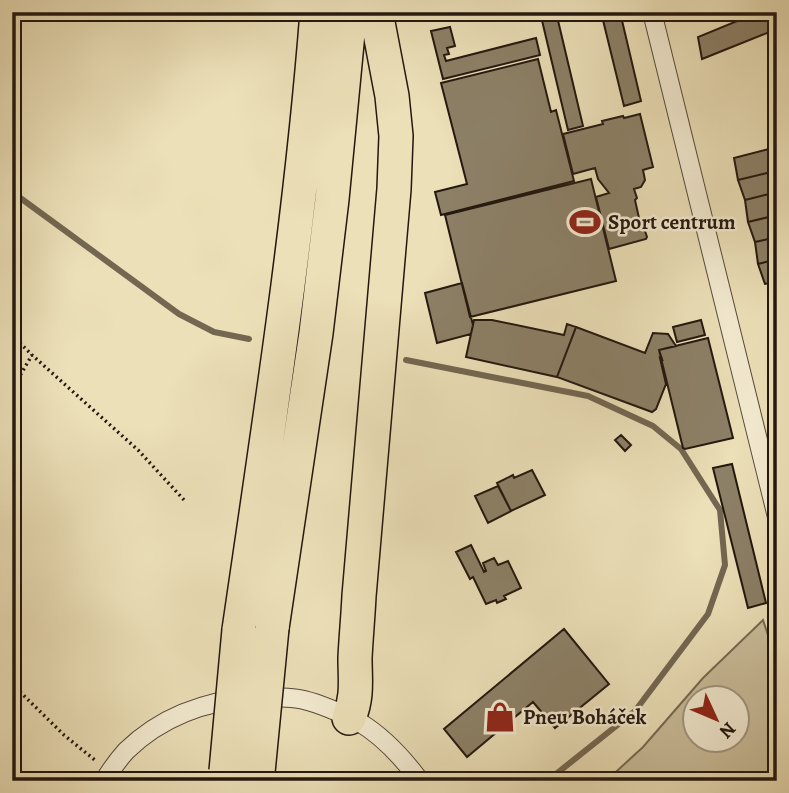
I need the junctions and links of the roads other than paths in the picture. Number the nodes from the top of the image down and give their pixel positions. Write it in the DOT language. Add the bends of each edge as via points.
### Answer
graph roads {
  1 [pos="317,12"];
  2 [pos="350,12"];
  3 [pos="376,12"];
  4 [pos="652,12"];
  5 [pos="777,517"];
  6 [pos="349,718"];
  7 [pos="107,776"];
  8 [pos="242,776"];
  9 [pos="420,781"];
  1 -- 8 [label="highway, bridge" via="284,326 239,630"];
  2 -- 8 [label="highway, bridge" via="316,333 272,628"];
  3 -- 6 [label="highway" via="392,96 395,176 359,596 356,696"];
  4 -- 5 [label="street"];
  6 -- 7 [label="street" via="304,700 275,697 213,702 163,722 125,752"];
  6 -- 9 [label="street" via="382,739"];
}
